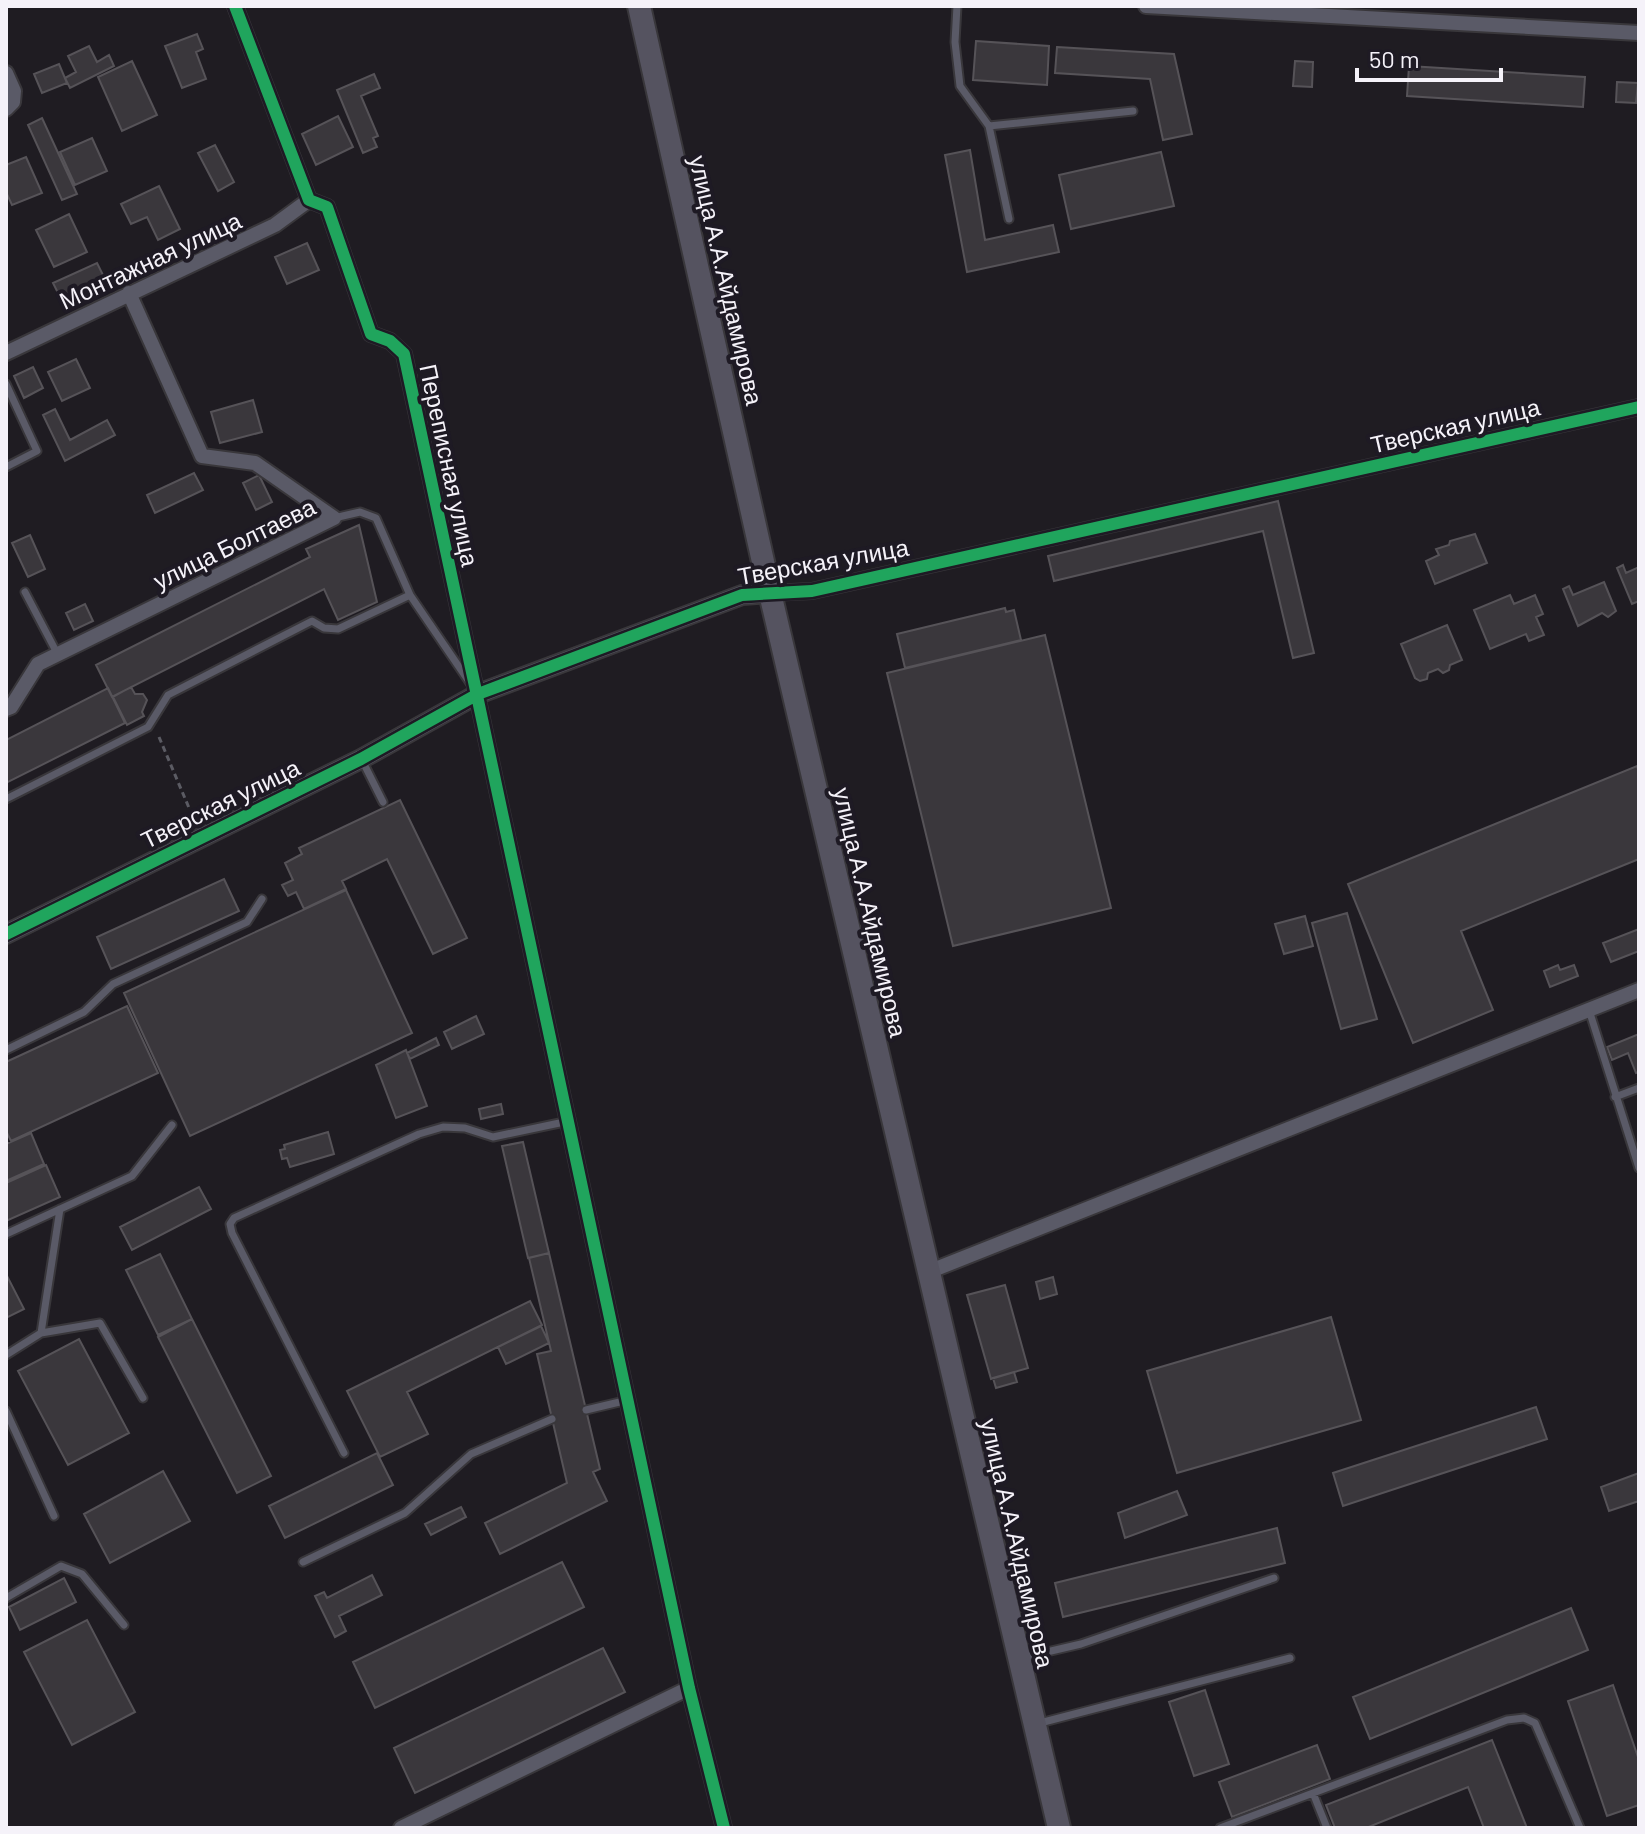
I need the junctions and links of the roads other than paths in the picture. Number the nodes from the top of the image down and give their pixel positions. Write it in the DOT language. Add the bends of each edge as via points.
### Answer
graph roads {
  1 [pos="235,6"];
  2 [pos="639,6"];
  3 [pos="957,6"];
  4 [pos="1146,6"];
  5 [pos="1639,33"];
  6 [pos="6,73"];
  7 [pos="6,109"];
  8 [pos="1133,111"];
  9 [pos="989,126"];
  10 [pos="309,200"];
  11 [pos="1009,219"];
  12 [pos="129,293"];
  13 [pos="6,353"];
  14 [pos="6,384"];
  15 [pos="1639,407"];
  16 [pos="6,467"];
  17 [pos="334,518"];
  18 [pos="25,592"];
  19 [pos="770,593"];
  20 [pos="410,595"];
  21 [pos="58,655"];
  22 [pos="478,694"];
  23 [pos="6,709"];
  24 [pos="361,759"];
  25 [pos="6,799"];
  26 [pos="383,802"];
  27 [pos="262,899"];
  28 [pos="6,934"];
  29 [pos="1639,990"];
  30 [pos="1589,1010"];
  31 [pos="6,1050"];
  32 [pos="1639,1088"];
  33 [pos="1615,1097"];
  34 [pos="569,1121"];
  35 [pos="172,1125"];
  36 [pos="1639,1168"];
  37 [pos="60,1209"];
  38 [pos="6,1234"];
  39 [pos="928,1272"];
  40 [pos="41,1333"];
  41 [pos="6,1355"];
  42 [pos="143,1398"];
  43 [pos="628,1400"];
  44 [pos="586,1410"];
  45 [pos="6,1411"];
  46 [pos="552,1419"];
  47 [pos="344,1453"];
  48 [pos="54,1516"];
  49 [pos="303,1562"];
  50 [pos="1274,1578"];
  51 [pos="6,1598"];
  52 [pos="124,1625"];
  53 [pos="1019,1658"];
  54 [pos="1290,1658"];
  55 [pos="689,1688"];
  56 [pos="1034,1724"];
  57 [pos="1313,1793"];
  58 [pos="401,1828"];
  59 [pos="724,1828"];
  60 [pos="1059,1828"];
  61 [pos="1220,1828"];
  62 [pos="1327,1828"];
  63 [pos="1580,1828"];
  1 -- 10 [label="street, Переписная улица"];
  2 -- 19 [label="main road, улица А.А.Айдамирова"];
  3 -- 9 [label="lane" via="960,86"];
  4 -- 5 [label="street"];
  6 -- 7 [label="street" via="14,91"];
  8 -- 9 [label="lane"];
  9 -- 11 [label="lane"];
  10 -- 12 [label="street, Монтажная улица" via="275,225"];
  10 -- 22 [label="street, Переписная улица" via="327,207 371,334 404,354"];
  12 -- 13 [label="street, Монтажная улица"];
  12 -- 17 [label="street, улица Болтаева" via="202,456 255,463"];
  14 -- 16 [label="lane" via="37,451"];
  15 -- 19 [label="street, Тверская улица" via="812,591"];
  17 -- 20 [label="lane" via="360,512 376,518"];
  17 -- 21 [label="street, улица Болтаева"];
  18 -- 21 [label="lane"];
  19 -- 22 [label="street, Тверская улица" via="742,595"];
  19 -- 39 [label="main road, улица А.А.Айдамирова"];
  20 -- 22 [label="lane"];
  20 -- 25 [label="lane" via="338,629 312,621 168,695 148,727"];
  21 -- 23 [label="street, улица Болтаева" via="38,664"];
  22 -- 24 [label="street, Тверская улица"];
  22 -- 34 [label="street, Переписная улица"];
  24 -- 26 [label="lane"];
  24 -- 28 [label="street, Тверская улица"];
  27 -- 31 [label="lane" via="247,922 113,984 84,1012"];
  29 -- 30 [label="street"];
  30 -- 33 [label="lane"];
  30 -- 39 [label="street"];
  32 -- 33 [label="lane"];
  33 -- 36 [label="lane"];
  34 -- 43 [label="street, Переписная улица"];
  34 -- 47 [label="lane" via="493,1137 443,1127 234,1218 232,1233"];
  35 -- 37 [label="lane" via="132,1176"];
  37 -- 38 [label="lane"];
  37 -- 40 [label="lane"];
  39 -- 53 [label="main road, улица А.А.Айдамирова"];
  40 -- 41 [label="lane"];
  40 -- 42 [label="lane" via="100,1323"];
  43 -- 44 [label="lane"];
  43 -- 55 [label="street, Переписная улица"];
  45 -- 48 [label="lane"];
  46 -- 49 [label="lane" via="471,1454 405,1513"];
  50 -- 53 [label="lane" via="1081,1644"];
  51 -- 52 [label="lane" via="61,1566 82,1574"];
  53 -- 56 [label="main road, улица А.А.Айдамирова"];
  54 -- 56 [label="lane"];
  55 -- 58 [label="street"];
  55 -- 59 [label="street, Переписная улица"];
  56 -- 60 [label="main road, улица А.А.Айдамирова"];
  57 -- 61 [label="lane"];
  57 -- 62 [label="lane"];
  57 -- 63 [label="lane" via="1524,1718 1535,1723"];
}
